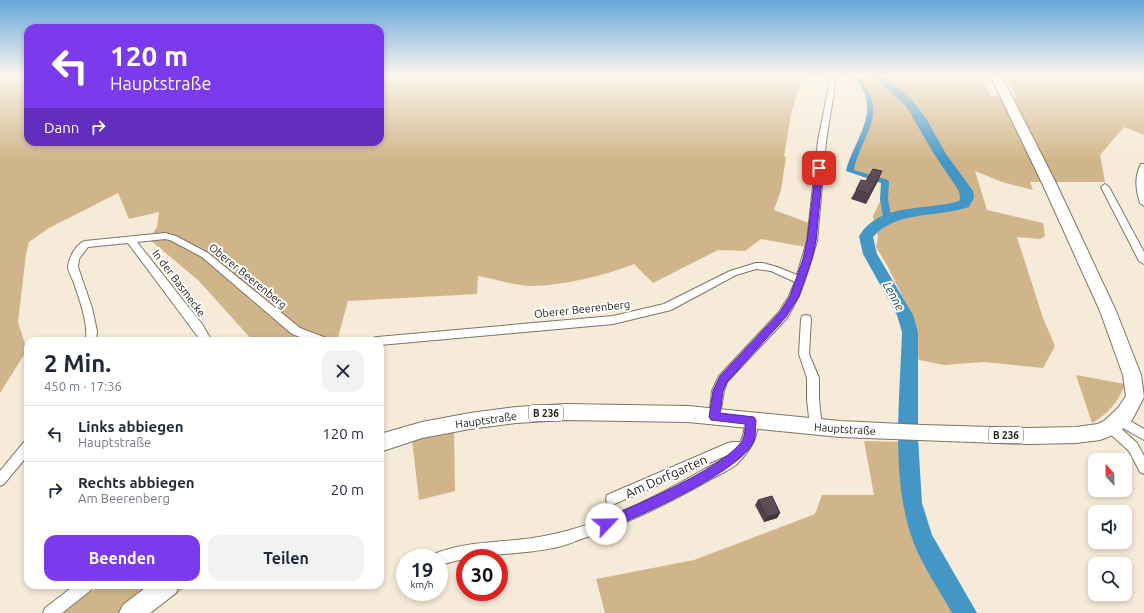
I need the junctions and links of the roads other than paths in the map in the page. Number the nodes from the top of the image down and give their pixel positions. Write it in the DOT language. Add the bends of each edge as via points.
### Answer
graph roads {
  1 [pos="829,104"];
  2 [pos="1010,104"];
  3 [pos="1144,166"];
  4 [pos="1105,187"];
  5 [pos="1144,203"];
  6 [pos="131,240"];
  7 [pos="1144,261"];
  8 [pos="800,280"];
  9 [pos="806,322"];
  10 [pos="91,337"];
  11 [pos="204,337"];
  12 [pos="312,337"];
  13 [pos="384,340"];
  14 [pos="715,417"];
  15 [pos="751,420"];
  16 [pos="1116,423"];
  17 [pos="816,427"];
  18 [pos="1144,435"];
  19 [pos="384,442"];
  20 [pos="744,448"];
  21 [pos="24,451"];
  22 [pos="1144,468"];
  23 [pos="0,480"];
  24 [pos="612,500"];
  25 [pos="448,556"];
  26 [pos="81,589"];
  27 [pos="163,589"];
  28 [pos="50,613"];
  29 [pos="131,613"];
  1 -- 8 [label="street" via="812,241"];
  2 -- 16 [label="main road" via="1047,177 1124,351 1134,382 1135,397"];
  3 -- 5 [label="street" via="1140,186"];
  4 -- 7 [label="street"];
  6 -- 10 [label="street, Oberer Beerenberg" via="85,244 74,258 73,272 87,308"];
  6 -- 11 [label="street, In der Basmecke"];
  6 -- 12 [label="street, Oberer Beerenberg" via="170,236 205,255 296,331"];
  8 -- 13 [label="street, Oberer Beerenberg" via="774,269 756,266 733,273 667,308 613,320"];
  8 -- 14 [label="street" via="783,315 723,379 718,391"];
  9 -- 17 [label="street" via="804,354 813,378"];
  14 -- 15 [label="main road, Hauptstraße / B 236"];
  14 -- 19 [label="main road, Hauptstraße / B 236" via="623,412 516,415 422,430"];
  15 -- 17 [label="main road, Hauptstraße / B 236"];
  15 -- 20 [label="street, Am Dorfgarten" via="749,440"];
  16 -- 17 [label="main road, Hauptstraße / B 236" via="1100,432 1028,436 886,432"];
  16 -- 18 [label="street"];
  16 -- 22 [label="street"];
  20 -- 24 [label="street, Am Dorfgarten" via="723,451"];
  20 -- 25 [label="street, Am Dorfgarten" via="732,460 687,486 652,504 580,534 532,545"];
  21 -- 23 [label="street"];
  26 -- 28 [label="street"];
  27 -- 29 [label="main road"];
}
